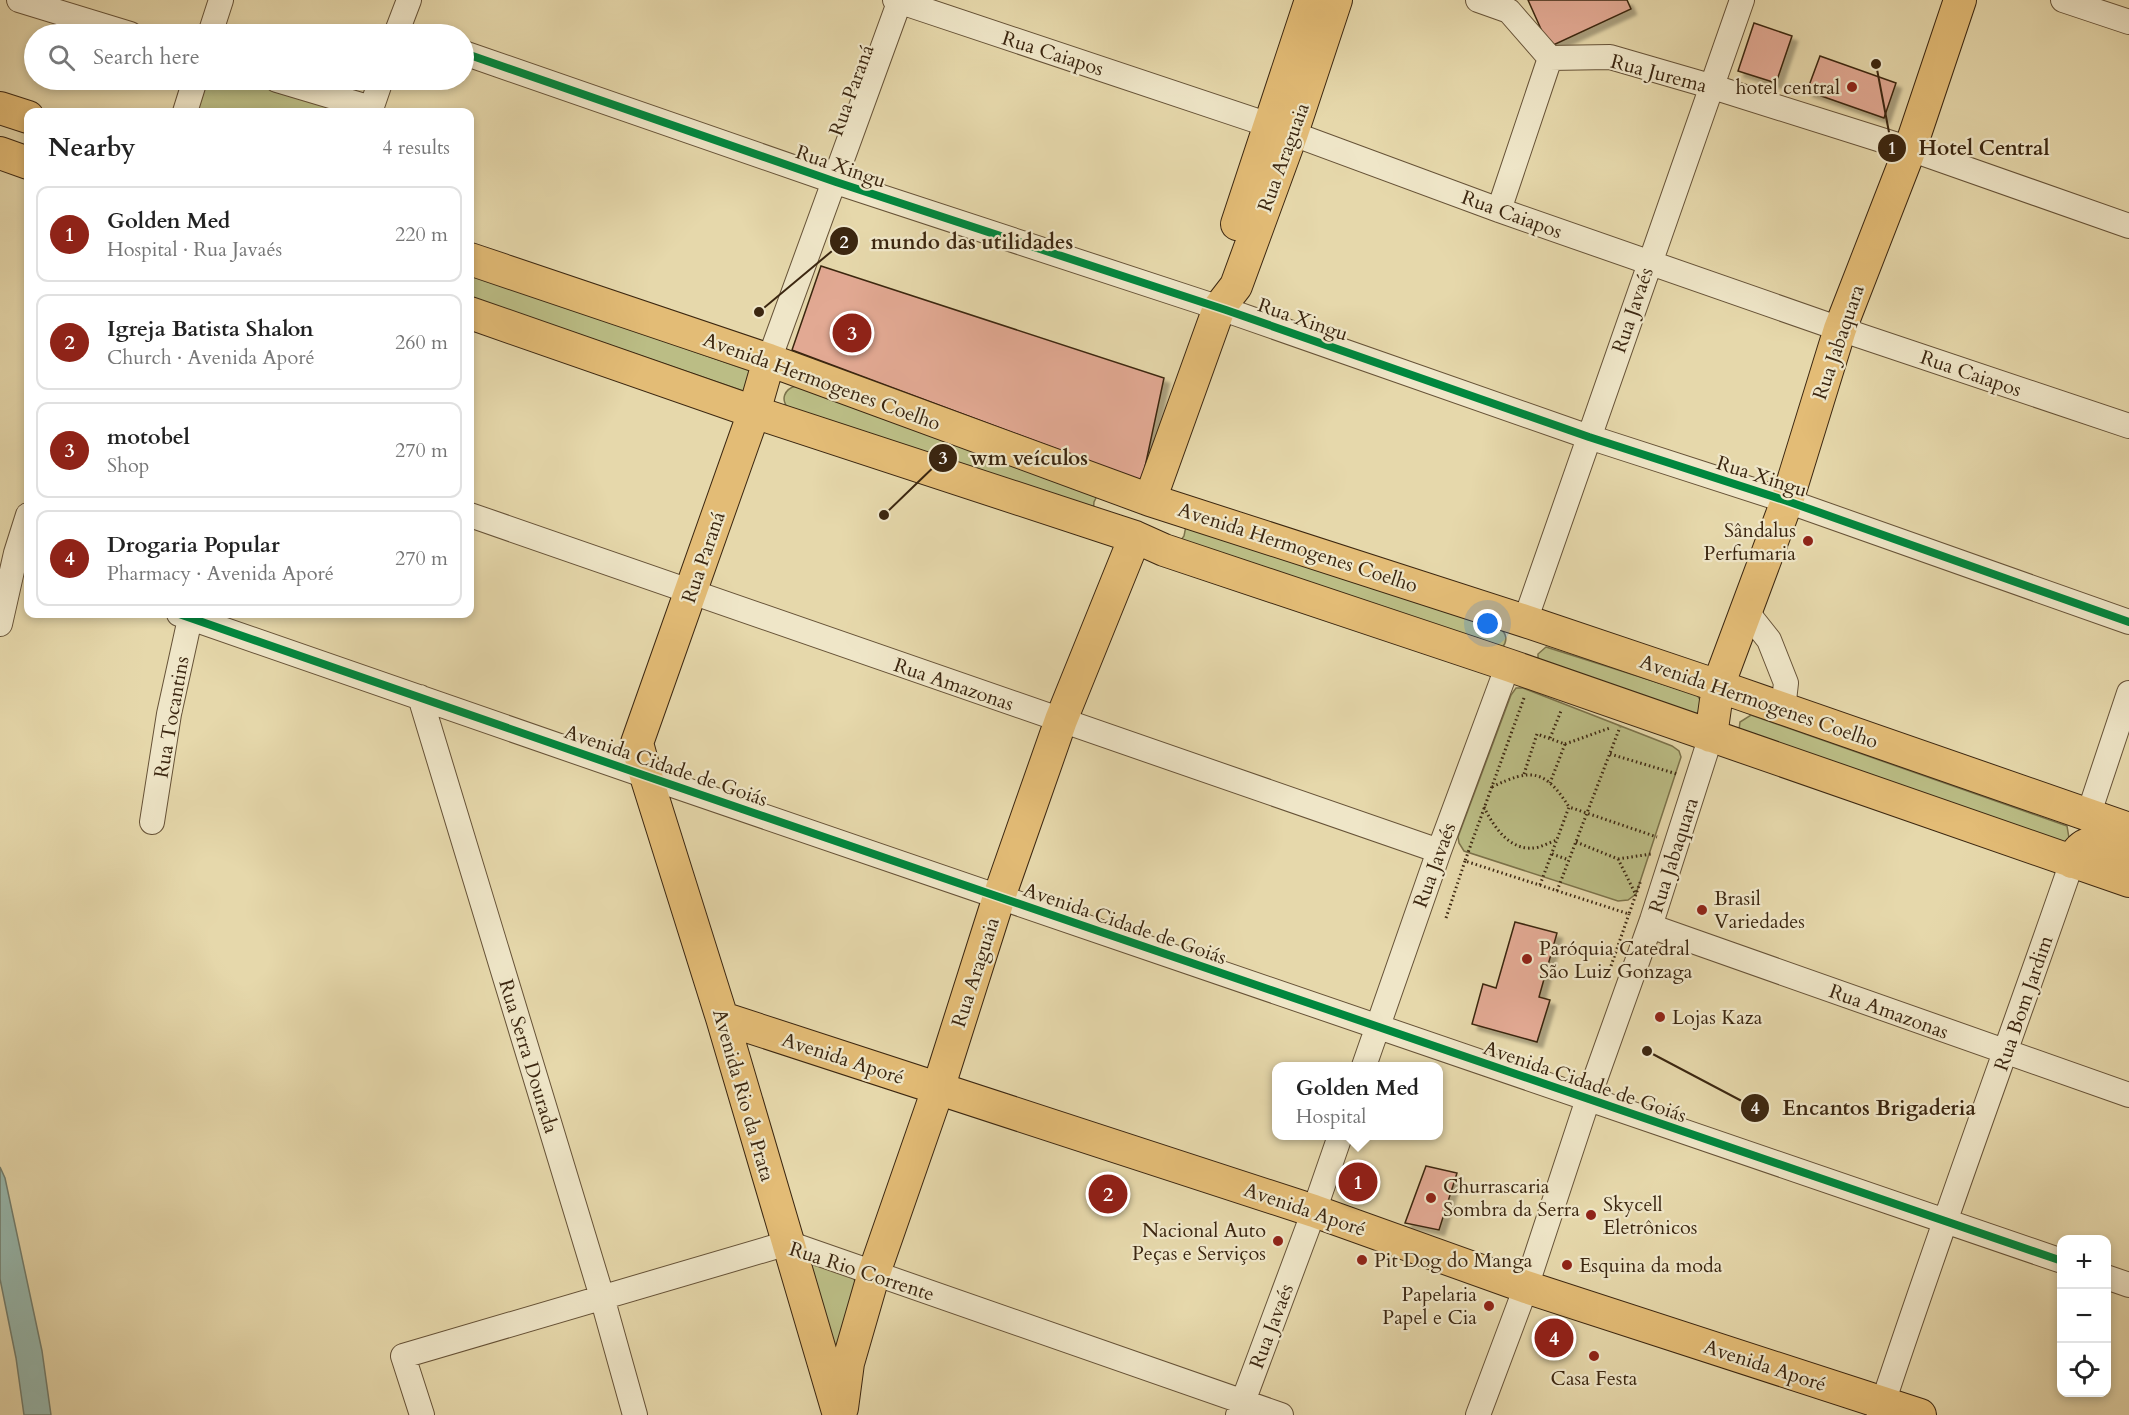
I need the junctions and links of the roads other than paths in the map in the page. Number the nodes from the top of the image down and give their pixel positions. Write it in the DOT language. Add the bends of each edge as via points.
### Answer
graph roads {
  1 [pos="20,0"];
  2 [pos="221,0"];
  3 [pos="409,0"];
  4 [pos="1311,0"];
  5 [pos="1336,0"];
  6 [pos="1478,0"];
  7 [pos="1742,0"];
  8 [pos="1960,0"];
  9 [pos="2063,0"];
  10 [pos="898,1"];
  11 [pos="2129,22"];
  12 [pos="98,24"];
  13 [pos="213,24"];
  14 [pos="403,24"];
  15 [pos="474,56"];
  16 [pos="1550,58"];
  17 [pos="1710,86"];
  18 [pos="192,90"];
  19 [pos="308,90"];
  20 [pos="377,90"];
  21 [pos="0,108"];
  22 [pos="185,108"];
  23 [pos="364,108"];
  24 [pos="371,108"];
  25 [pos="24,116"];
  26 [pos="1281,129"];
  27 [pos="1910,149"];
  28 [pos="0,153"];
  29 [pos="24,162"];
  30 [pos="836,182"];
  31 [pos="1499,210"];
  32 [pos="2129,226"];
  33 [pos="474,260"];
  34 [pos="1649,262"];
  35 [pos="1219,308"];
  36 [pos="474,314"];
  37 [pos="1840,328"];
  38 [pos="769,360"];
  39 [pos="754,412"];
  40 [pos="2129,426"];
  41 [pos="1589,437"];
  42 [pos="1150,500"];
  43 [pos="1786,501"];
  44 [pos="474,516"];
  45 [pos="1135,537"];
  46 [pos="22,556"];
  47 [pos="690,593"];
  48 [pos="1746,610"];
  49 [pos="185,618"];
  50 [pos="195,618"];
  51 [pos="1525,621"];
  52 [pos="2129,622"];
  53 [pos="0,624"];
  54 [pos="1508,665"];
  55 [pos="1718,686"];
  56 [pos="2129,693"];
  57 [pos="420,697"];
  58 [pos="1783,709"];
  59 [pos="1061,720"];
  60 [pos="1711,736"];
  61 [pos="646,776"];
  62 [pos="2088,816"];
  63 [pos="153,822"];
  64 [pos="2129,829"];
  65 [pos="2129,848"];
  66 [pos="1439,851"];
  67 [pos="2072,862"];
  68 [pos="2129,881"];
  69 [pos="999,897"];
  70 [pos="1650,926"];
  71 [pos="722,1018"];
  72 [pos="1377,1027"];
  73 [pos="2007,1052"];
  74 [pos="1365,1062"];
  75 [pos="938,1089"];
  76 [pos="2129,1095"];
  77 [pos="1588,1099"];
  78 [pos="1339,1140"];
  79 [pos="1314,1211"];
  80 [pos="1945,1221"];
  81 [pos="788,1243"];
  82 [pos="2057,1261"];
  83 [pos="874,1273"];
  84 [pos="2111,1279"];
  85 [pos="2129,1285"];
  86 [pos="1526,1287"];
  87 [pos="602,1297"];
  88 [pos="1240,1408"];
  89 [pos="1881,1409"];
  90 [pos="422,1415"];
  91 [pos="635,1415"];
  92 [pos="840,1415"];
  93 [pos="1281,1415"];
  94 [pos="1478,1415"];
  95 [pos="1920,1415"];
  1 -- 12 [label="street"];
  2 -- 13 [label="street"];
  3 -- 14 [label="street"];
  4 -- 26 [label="main road, Rua Araguaia"];
  5 -- 26 [label="main road, Rua Araguaia"];
  6 -- 16 [label="street" via="1509,11"];
  7 -- 17 [label="street, Rua Javaés"];
  8 -- 27 [label="main road, Rua Jabaquara"];
  9 -- 11 [label="street"];
  10 -- 26 [label="street, Rua Caiapos"];
  10 -- 30 [label="street, Rua Paraná"];
  15 -- 30 [label="street, Rua Xingu"];
  16 -- 17 [label="street, Rua Jurema" via="1610,57"];
  16 -- 31 [label="street"];
  17 -- 27 [label="street, Rua Jurema"];
  17 -- 34 [label="street, Rua Javaés"];
  18 -- 22 [label="street"];
  19 -- 23 [label="street"];
  20 -- 24 [label="street"];
  21 -- 25 [label="main road"];
  26 -- 31 [label="street, Rua Caiapos"];
  26 -- 35 [label="main road, Rua Araguaia" via="1217,285"];
  27 -- 32 [label="street, Rua Jurema"];
  27 -- 37 [label="main road, Rua Jabaquara"];
  28 -- 29 [label="main road"];
  30 -- 35 [label="street, Rua Xingu"];
  30 -- 38 [label="street, Rua Paraná"];
  31 -- 34 [label="street, Rua Caiapos"];
  33 -- 38 [label="main road, Avenida Hermogenes Coelho"];
  34 -- 37 [label="street, Rua Caiapos"];
  34 -- 41 [label="street, Rua Javaés"];
  35 -- 41 [label="street, Rua Xingu"];
  35 -- 42 [label="main road, Rua Araguaia"];
  36 -- 39 [label="main road"];
  37 -- 40 [label="street, Rua Caiapos"];
  37 -- 43 [label="main road, Rua Jabaquara"];
  38 -- 39 [label="main road, Rua Paraná"];
  38 -- 42 [label="main road, Avenida Hermogenes Coelho"];
  39 -- 45 [label="main road"];
  39 -- 47 [label="main road, Rua Paraná"];
  41 -- 43 [label="street, Rua Xingu"];
  41 -- 51 [label="street, Rua Javaés"];
  42 -- 45 [label="main road" via="1137,498 1123,509 1121,522"];
  42 -- 51 [label="main road, Avenida Hermogenes Coelho"];
  43 -- 48 [label="main road, Rua Jabaquara"];
  43 -- 52 [label="street, Rua Xingu"];
  44 -- 47 [label="street, Rua Amazonas"];
  45 -- 54 [label="main road"];
  45 -- 59 [label="main road, Rua Araguaia"];
  46 -- 53 [label="street"];
  47 -- 59 [label="street, Rua Amazonas"];
  47 -- 61 [label="main road, Rua Paraná" via="637,743"];
  48 -- 55 [label="main road, Rua Jabaquara"];
  48 -- 58 [label="street" via="1769,640 1786,683"];
  49 -- 63 [label="street, Rua Tocantins"];
  50 -- 57 [label="street, Avenida Cidade de Goiás"];
  51 -- 54 [label="main road"];
  51 -- 55 [label="main road, Avenida Hermogenes Coelho"];
  54 -- 60 [label="main road"];
  54 -- 66 [label="street, Rua Javaés"];
  55 -- 58 [label="main road, Avenida Hermogenes Coelho"];
  55 -- 60 [label="main road, Rua Jabaquara"];
  56 -- 62 [label="street"];
  57 -- 61 [label="street, Avenida Cidade de Goiás"];
  57 -- 87 [label="street, Rua Serra Dourada"];
  58 -- 62 [label="main road, Avenida Hermogenes Coelho"];
  59 -- 66 [label="street, Rua Amazonas"];
  59 -- 69 [label="main road, Rua Araguaia"];
  60 -- 67 [label="main road"];
  60 -- 70 [label="street, Rua Jabaquara"];
  61 -- 69 [label="street, Avenida Cidade de Goiás"];
  61 -- 71 [label="main road, Avenida Rio da Prata"];
  62 -- 64 [label="main road, Avenida Hermogenes Coelho"];
  65 -- 67 [label="main road" via="2097,842 2075,854"];
  66 -- 72 [label="street, Rua Javaés"];
  67 -- 68 [label="main road"];
  67 -- 73 [label="street, Rua Bom Jardim"];
  69 -- 72 [label="street, Avenida Cidade de Goiás"];
  69 -- 75 [label="main road, Rua Araguaia"];
  70 -- 73 [label="street, Rua Amazonas"];
  70 -- 77 [label="street, Rua Jabaquara"];
  71 -- 75 [label="main road, Avenida Aporé"];
  71 -- 81 [label="main road, Avenida Rio da Prata"];
  72 -- 74 [label="street, Rua Javaés"];
  72 -- 77 [label="street, Avenida Cidade de Goiás"];
  73 -- 76 [label="street, Rua Amazonas"];
  73 -- 80 [label="street, Rua Bom Jardim"];
  75 -- 79 [label="main road, Avenida Aporé"];
  75 -- 83 [label="main road, Rua Araguaia"];
  77 -- 80 [label="street, Avenida Cidade de Goiás"];
  77 -- 86 [label="street, Rua Jabaquara"];
  78 -- 79 [label="street, Rua Javaés"];
  79 -- 86 [label="main road, Avenida Aporé"];
  79 -- 88 [label="street, Rua Javaés"];
  80 -- 82 [label="street, Avenida Cidade de Goiás"];
  80 -- 89 [label="street, Rua Bom Jardim"];
  81 -- 83 [label="street, Rua Rio Corrente"];
  81 -- 87 [label="street, Rua Rio Corrente"];
  81 -- 92 [label="main road, Avenida Rio da Prata"];
  83 -- 88 [label="street, Rua Rio Corrente"];
  83 -- 92 [label="main road, Rua Araguaia" via="848,1363"];
  84 -- 85 [label="street"];
  86 -- 89 [label="main road, Avenida Aporé"];
  86 -- 94 [label="street, Rua Jabaquara"];
  87 -- 90 [label="street, Rua Rio Corrente" via="403,1356"];
  87 -- 91 [label="street, Rua Serra Dourada"];
  88 -- 93 [label="street, Rua Rio Corrente"];
  89 -- 95 [label="main road, Avenida Aporé"];
}
